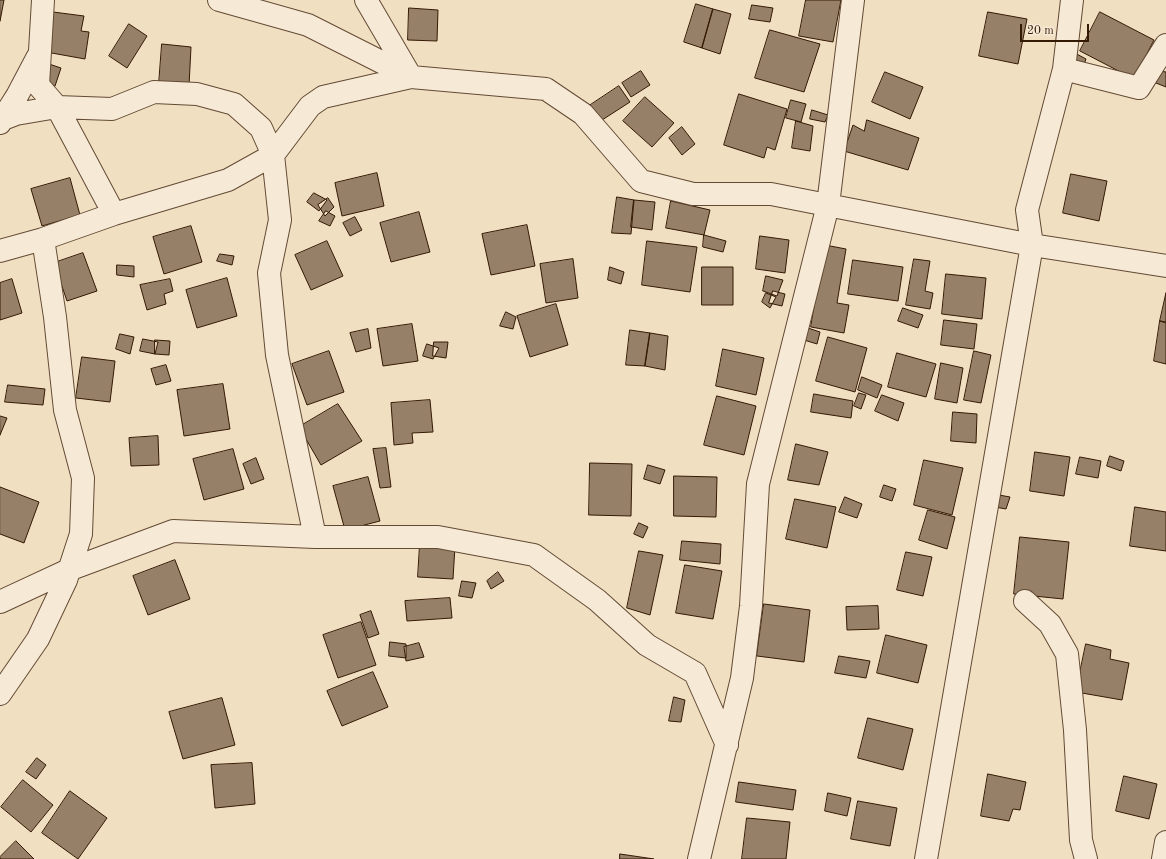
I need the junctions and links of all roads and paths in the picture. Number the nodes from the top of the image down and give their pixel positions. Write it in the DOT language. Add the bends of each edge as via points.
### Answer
graph roads {
  1 [pos="43,0"];
  2 [pos="219,0"];
  3 [pos="366,0"];
  4 [pos="853,0"];
  5 [pos="1072,0"];
  6 [pos="1166,45"];
  7 [pos="40,51"];
  8 [pos="1064,69"];
  9 [pos="411,78"];
  10 [pos="57,107"];
  11 [pos="2,121"];
  12 [pos="273,155"];
  13 [pos="828,205"];
  14 [pos="114,214"];
  15 [pos="43,239"];
  16 [pos="1032,245"];
  17 [pos="0,251"];
  18 [pos="1166,266"];
  19 [pos="315,537"];
  20 [pos="71,569"];
  21 [pos="1025,601"];
  22 [pos="0,602"];
  23 [pos="0,694"];
  24 [pos="727,745"];
  25 [pos="1166,842"];
  26 [pos="699,859"];
  27 [pos="926,859"];
  28 [pos="1086,859"];
  29 [pos="1163,859"];
  1 -- 7 [label="street"];
  2 -- 9 [label="street" via="308,25"];
  3 -- 9 [label="street"];
  4 -- 13 [label="street"];
  5 -- 8 [label="street"];
  6 -- 8 [label="street" via="1139,88"];
  7 -- 10 [label="street" via="38,84"];
  7 -- 11 [label="street"];
  8 -- 16 [label="street" via="1027,210"];
  9 -- 12 [label="street" via="323,97 310,106"];
  9 -- 13 [label="street" via="546,89 583,114 641,181 693,194 771,194"];
  10 -- 11 [label="street" via="16,114"];
  10 -- 12 [label="street" via="112,109 154,92 197,94 234,104 261,128"];
  10 -- 14 [label="street"];
  12 -- 14 [label="street" via="228,180"];
  12 -- 19 [label="street" via="280,220 269,273 277,355"];
  13 -- 16 [label="street"];
  13 -- 24 [label="street" via="758,484 751,606 742,678"];
  14 -- 15 [label="street"];
  15 -- 17 [label="street"];
  15 -- 20 [label="street" via="55,316 65,410 83,478 81,534"];
  16 -- 18 [label="street"];
  16 -- 27 [label="street"];
  19 -- 20 [label="street" via="173,531"];
  19 -- 24 [label="street" via="438,537 534,555 597,600 647,645 695,672"];
  20 -- 22 [label="street"];
  20 -- 23 [label="street" via="38,639"];
  21 -- 28 [label="street" via="1050,624 1067,654 1075,730 1081,840"];
  24 -- 26 [label="street"];
  25 -- 29 [label="street"];
}
